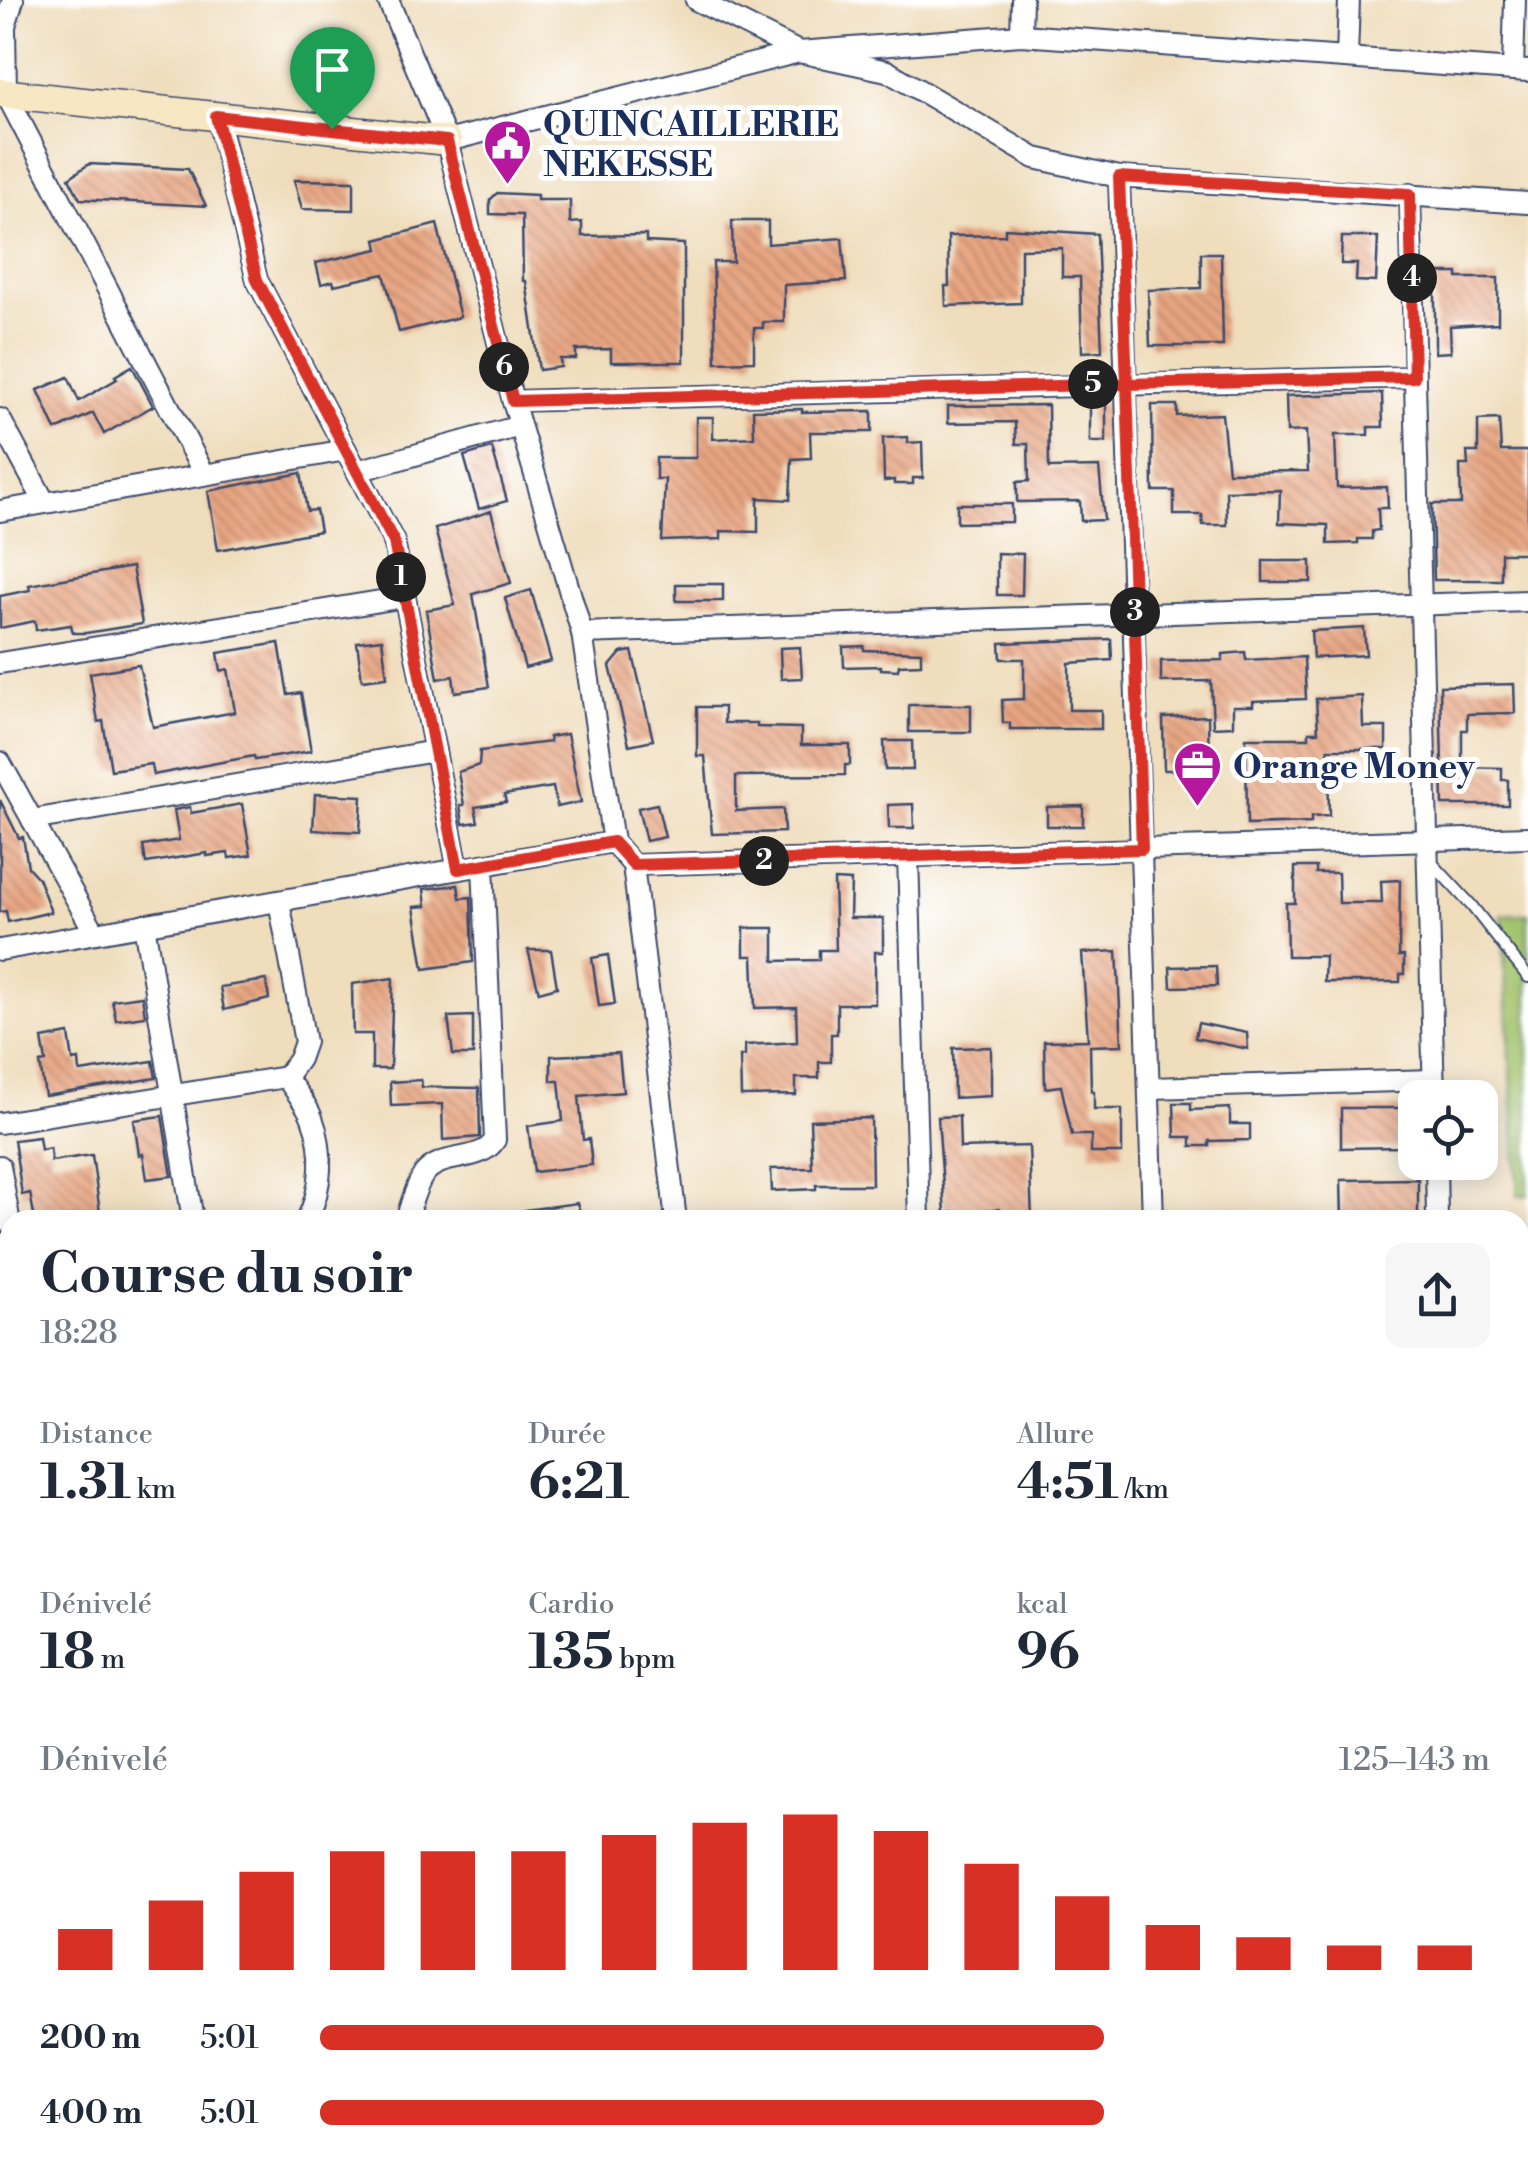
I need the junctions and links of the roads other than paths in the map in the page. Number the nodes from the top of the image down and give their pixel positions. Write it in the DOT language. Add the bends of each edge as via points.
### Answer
graph roads {
  1 [pos="13,0"];
  2 [pos="388,0"];
  3 [pos="696,0"];
  4 [pos="1022,0"];
  5 [pos="1350,0"];
  6 [pos="1515,0"];
  7 [pos="1021,35"];
  8 [pos="799,52"];
  9 [pos="1347,58"];
  10 [pos="1520,70"];
  11 [pos="3,94"];
  12 [pos="216,116"];
  13 [pos="447,141"];
  14 [pos="1119,177"];
  15 [pos="1410,194"];
  16 [pos="1528,202"];
  17 [pos="1414,377"];
  18 [pos="1127,384"];
  19 [pos="513,401"];
  20 [pos="0,419"];
  21 [pos="520,426"];
  22 [pos="346,450"];
  23 [pos="357,472"];
  24 [pos="204,474"];
  25 [pos="45,503"];
  26 [pos="0,510"];
  27 [pos="405,598"];
  28 [pos="1528,601"];
  29 [pos="1421,605"];
  30 [pos="1136,614"];
  31 [pos="582,633"];
  32 [pos="0,663"];
  33 [pos="435,751"];
  34 [pos="0,762"];
  35 [pos="32,820"];
  36 [pos="1528,837"];
  37 [pos="613,842"];
  38 [pos="1142,849"];
  39 [pos="1427,850"];
  40 [pos="908,856"];
  41 [pos="483,864"];
  42 [pos="634,865"];
  43 [pos="458,869"];
  44 [pos="280,901"];
  45 [pos="144,924"];
  46 [pos="95,933"];
  47 [pos="0,950"];
  48 [pos="1528,977"];
  49 [pos="286,1077"];
  50 [pos="1434,1080"];
  51 [pos="1149,1088"];
  52 [pos="1398,1089"];
  53 [pos="172,1096"];
  54 [pos="0,1123"];
  55 [pos="0,1166"];
  56 [pos="1437,1180"];
  57 [pos="8,1210"];
  58 [pos="191,1210"];
  59 [pos="312,1210"];
  60 [pos="410,1210"];
  61 [pos="675,1210"];
  62 [pos="918,1210"];
  63 [pos="1153,1210"];
  64 [pos="1438,1210"];
  1 -- 11 [label="street" via="5,26"];
  2 -- 13 [label="street"];
  3 -- 8 [label="street"];
  4 -- 7 [label="street"];
  5 -- 9 [label="street"];
  6 -- 10 [label="street"];
  7 -- 8 [label="street"];
  7 -- 9 [label="street"];
  8 -- 13 [label="street"];
  8 -- 14 [label="street" via="887,71 1035,158"];
  9 -- 10 [label="street"];
  11 -- 12 [label="street"];
  11 -- 24 [label="street"];
  12 -- 13 [label="street"];
  12 -- 22 [label="street" via="257,280"];
  13 -- 19 [label="street"];
  14 -- 15 [label="street"];
  14 -- 18 [label="street"];
  15 -- 16 [label="street"];
  15 -- 17 [label="street"];
  17 -- 18 [label="street"];
  17 -- 29 [label="street"];
  18 -- 19 [label="street"];
  18 -- 30 [label="street"];
  19 -- 21 [label="street"];
  20 -- 25 [label="street"];
  21 -- 23 [label="street"];
  21 -- 31 [label="street"];
  22 -- 23 [label="street"];
  22 -- 24 [label="street"];
  23 -- 27 [label="street" via="394,542"];
  24 -- 25 [label="street"];
  25 -- 26 [label="street"];
  27 -- 32 [label="street"];
  27 -- 33 [label="street"];
  28 -- 29 [label="street"];
  29 -- 30 [label="street"];
  29 -- 39 [label="street"];
  30 -- 31 [label="street"];
  30 -- 38 [label="street"];
  31 -- 37 [label="street"];
  33 -- 35 [label="street"];
  33 -- 43 [label="street"];
  34 -- 35 [label="street"];
  35 -- 46 [label="street"];
  36 -- 39 [label="street"];
  37 -- 41 [label="street"];
  37 -- 42 [label="street"];
  38 -- 39 [label="street"];
  38 -- 40 [label="street"];
  38 -- 51 [label="street"];
  39 -- 48 [label="lane"];
  39 -- 50 [label="street"];
  40 -- 42 [label="street"];
  40 -- 62 [label="street"];
  41 -- 43 [label="street"];
  41 -- 60 [label="street" via="495,1140 486,1150 438,1162 425,1174"];
  42 -- 61 [label="street"];
  43 -- 44 [label="street"];
  44 -- 45 [label="street"];
  44 -- 49 [label="street" via="304,1042"];
  45 -- 46 [label="street"];
  45 -- 53 [label="street"];
  46 -- 47 [label="street"];
  49 -- 53 [label="street"];
  49 -- 59 [label="street" via="312,1116 320,1157"];
  51 -- 52 [label="street"];
  51 -- 63 [label="street"];
  53 -- 54 [label="street"];
  53 -- 58 [label="street"];
  55 -- 57 [label="street"];
  56 -- 64 [label="street"];
}
